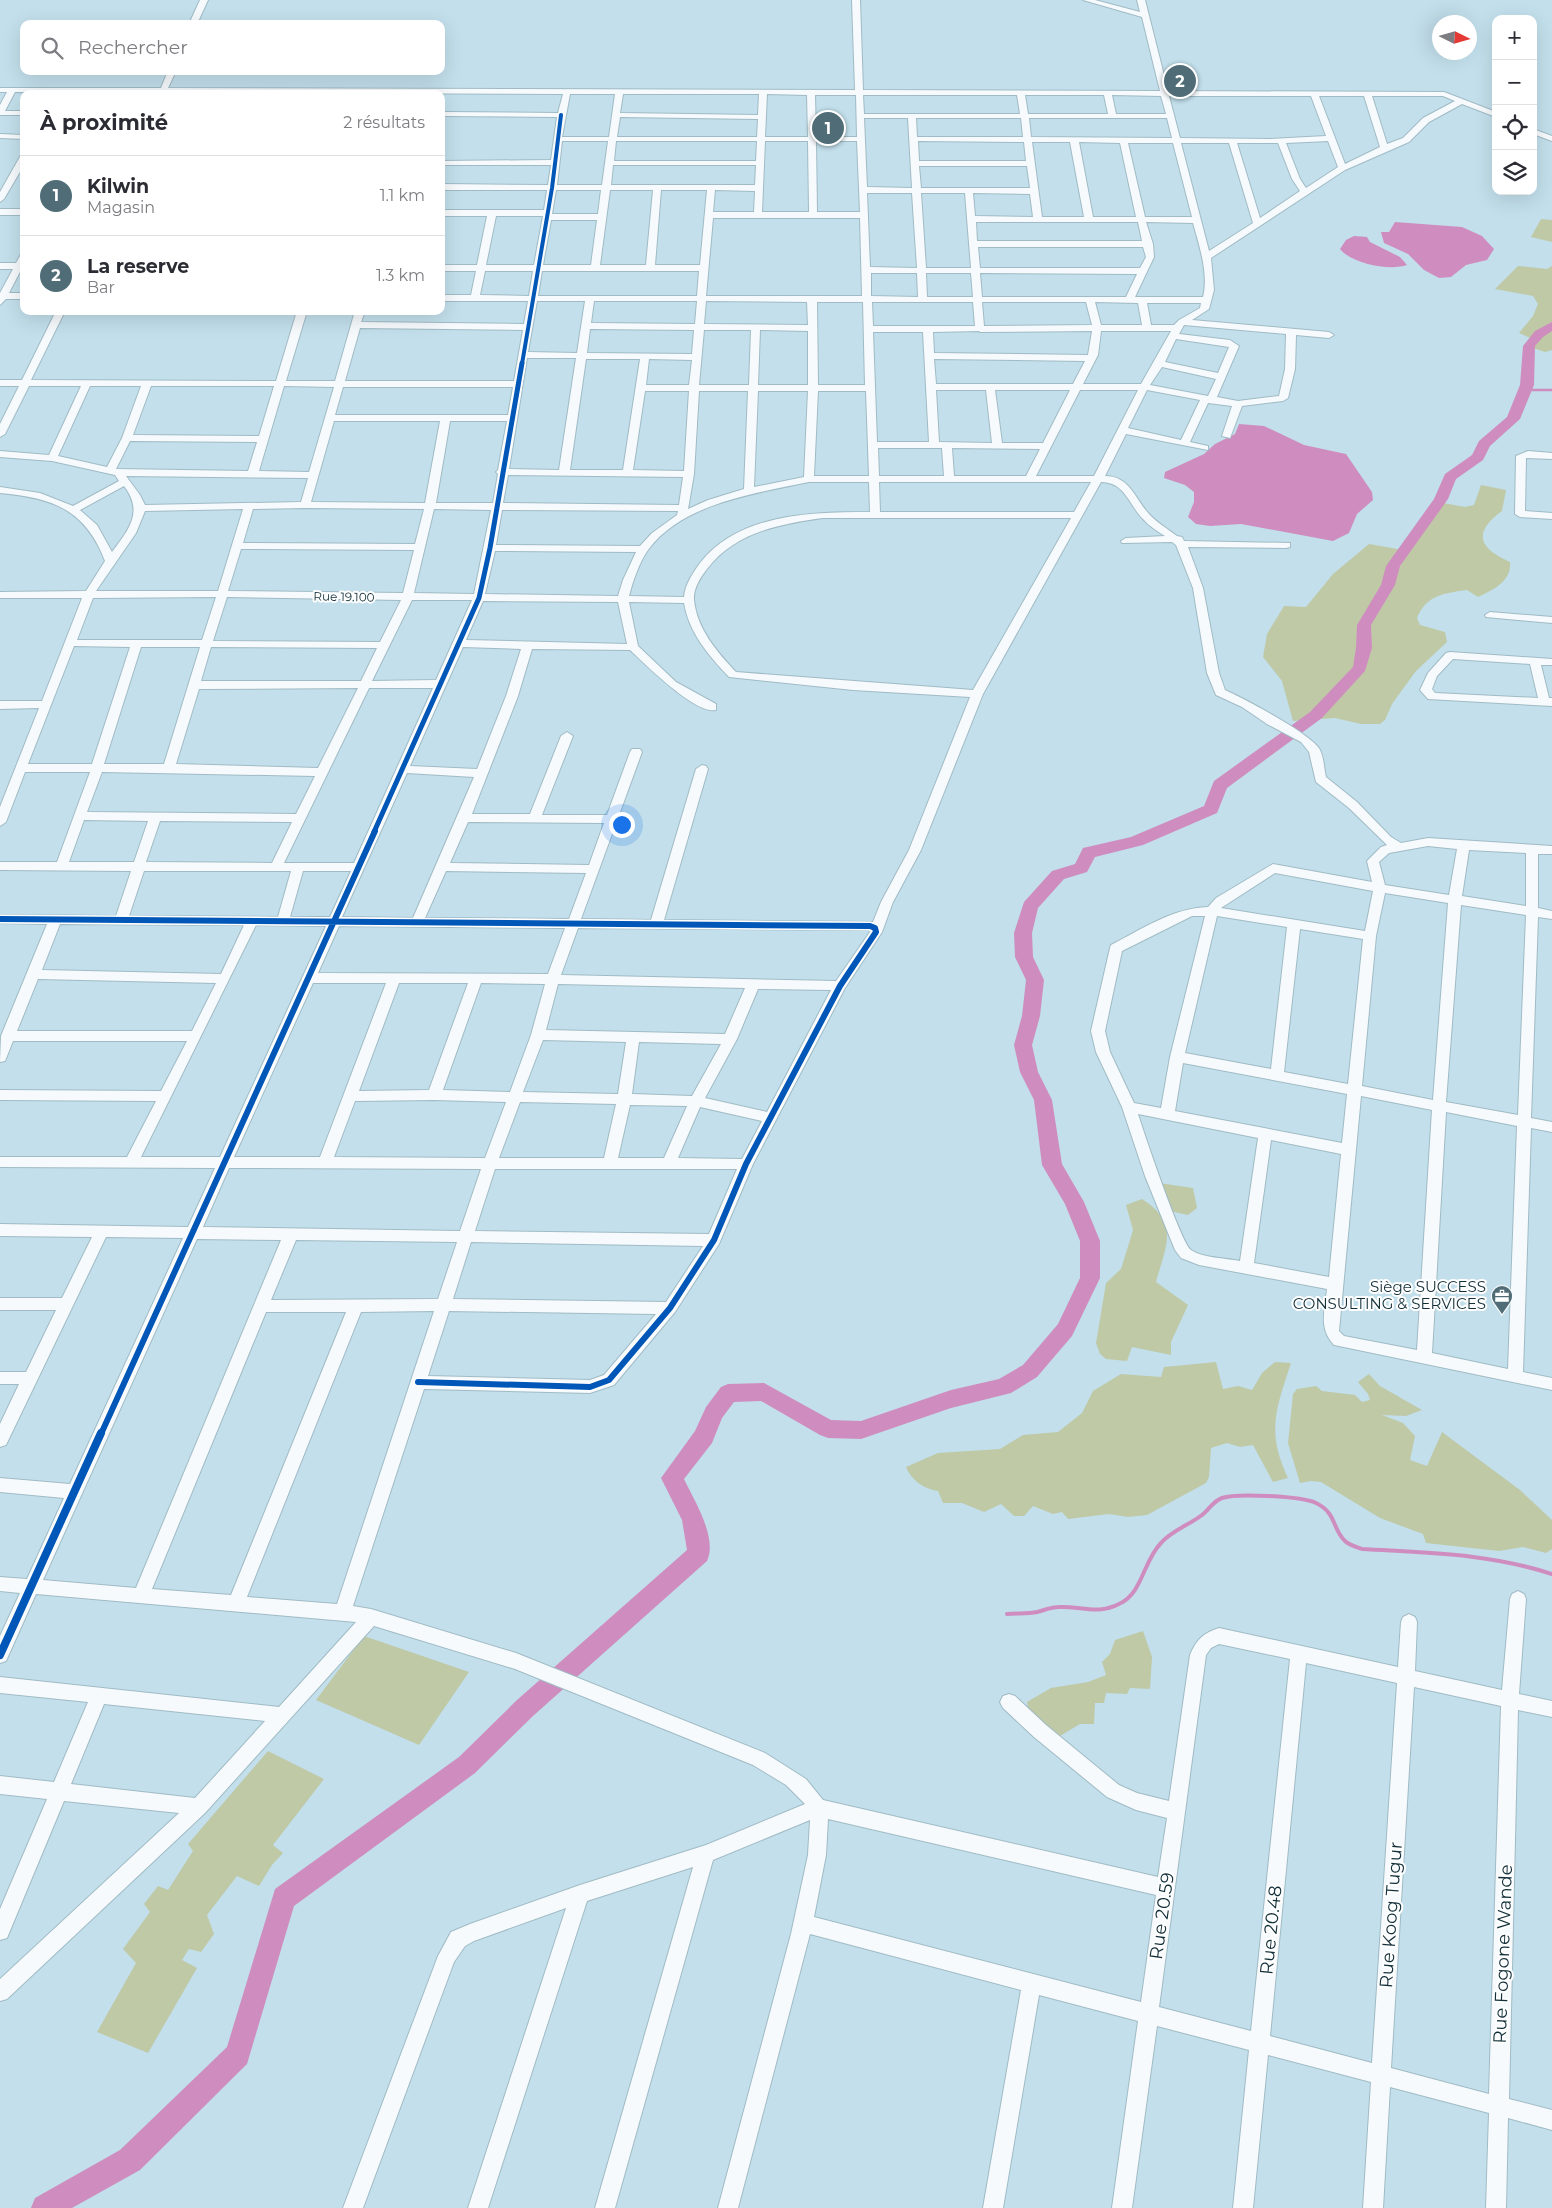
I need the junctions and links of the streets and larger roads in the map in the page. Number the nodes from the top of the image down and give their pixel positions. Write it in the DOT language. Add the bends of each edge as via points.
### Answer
graph roads {
  1 [pos="204,0"];
  2 [pos="856,0"];
  3 [pos="1088,0"];
  4 [pos="1141,0"];
  5 [pos="1145,16"];
  6 [pos="195,20"];
  7 [pos="170,75"];
  8 [pos="0,90"];
  9 [pos="12,90"];
  10 [pos="20,90"];
  11 [pos="164,90"];
  12 [pos="445,92"];
  13 [pos="566,92"];
  14 [pos="619,92"];
  15 [pos="763,92"];
  16 [pos="811,92"];
  17 [pos="859,92"];
  18 [pos="1021,92"];
  19 [pos="1107,92"];
  20 [pos="1166,92"];
  21 [pos="1314,93"];
  22 [pos="1367,93"];
  23 [pos="1462,100"];
  24 [pos="0,112"];
  25 [pos="20,113"];
  26 [pos="1492,113"];
  27 [pos="445,114"];
  28 [pos="562,115"];
  29 [pos="615,115"];
  30 [pos="860,116"];
  31 [pos="912,116"];
  32 [pos="1024,116"];
  33 [pos="1171,116"];
  34 [pos="762,117"];
  35 [pos="1112,117"];
  36 [pos="1537,133"];
  37 [pos="0,136"];
  38 [pos="20,136"];
  39 [pos="1331,138"];
  40 [pos="558,139"];
  41 [pos="612,139"];
  42 [pos="761,139"];
  43 [pos="812,139"];
  44 [pos="860,139"];
  45 [pos="914,139"];
  46 [pos="1027,140"];
  47 [pos="1074,140"];
  48 [pos="1123,140"];
  49 [pos="1552,140"];
  50 [pos="1177,141"];
  51 [pos="1232,141"];
  52 [pos="1281,141"];
  53 [pos="1384,148"];
  54 [pos="445,162"];
  55 [pos="555,162"];
  56 [pos="760,163"];
  57 [pos="914,163"];
  58 [pos="20,164"];
  59 [pos="610,164"];
  60 [pos="1031,164"];
  61 [pos="1342,168"];
  62 [pos="445,187"];
  63 [pos="552,188"];
  64 [pos="606,188"];
  65 [pos="658,188"];
  66 [pos="711,188"];
  67 [pos="759,188"];
  68 [pos="862,190"];
  69 [pos="916,190"];
  70 [pos="969,191"];
  71 [pos="1034,191"];
  72 [pos="1305,192"];
  73 [pos="0,199"];
  74 [pos="1,211"];
  75 [pos="20,212"];
  76 [pos="445,213"];
  77 [pos="492,213"];
  78 [pos="548,215"];
  79 [pos="709,215"];
  80 [pos="758,215"];
  81 [pos="813,215"];
  82 [pos="863,215"];
  83 [pos="601,217"];
  84 [pos="971,219"];
  85 [pos="1038,219"];
  86 [pos="1089,219"];
  87 [pos="1143,219"];
  88 [pos="1196,220"];
  89 [pos="1257,223"];
  90 [pos="974,244"];
  91 [pos="1149,244"];
  92 [pos="1206,257"];
  93 [pos="0,266"];
  94 [pos="19,266"];
  95 [pos="445,268"];
  96 [pos="481,268"];
  97 [pos="538,268"];
  98 [pos="595,268"];
  99 [pos="650,268"];
  100 [pos="704,268"];
  101 [pos="866,270"];
  102 [pos="977,270"];
  103 [pos="920,271"];
  104 [pos="1144,271"];
  105 [pos="20,296"];
  106 [pos="1,298"];
  107 [pos="445,298"];
  108 [pos="475,298"];
  109 [pos="532,298"];
  110 [pos="590,298"];
  111 [pos="703,299"];
  112 [pos="812,299"];
  113 [pos="867,299"];
  114 [pos="923,300"];
  115 [pos="978,300"];
  116 [pos="1090,300"];
  117 [pos="1129,300"];
  118 [pos="1142,300"];
  119 [pos="1206,300"];
  120 [pos="59,315"];
  121 [pos="301,315"];
  122 [pos="359,315"];
  123 [pos="356,325"];
  124 [pos="586,326"];
  125 [pos="527,327"];
  126 [pos="700,327"];
  127 [pos="756,327"];
  128 [pos="812,328"];
  129 [pos="1147,328"];
  130 [pos="868,329"];
  131 [pos="928,329"];
  132 [pos="980,329"];
  133 [pos="1097,329"];
  134 [pos="1177,329"];
  135 [pos="1291,332"];
  136 [pos="1329,335"];
  137 [pos="522,355"];
  138 [pos="581,355"];
  139 [pos="645,356"];
  140 [pos="930,356"];
  141 [pos="697,357"];
  142 [pos="1091,358"];
  143 [pos="1159,364"];
  144 [pos="1222,377"];
  145 [pos="0,383"];
  146 [pos="25,383"];
  147 [pos="88,383"];
  148 [pos="147,384"];
  149 [pos="281,384"];
  150 [pos="340,384"];
  151 [pos="517,384"];
  152 [pos="1076,386"];
  153 [pos="694,387"];
  154 [pos="754,387"];
  155 [pos="931,387"];
  156 [pos="990,387"];
  157 [pos="1144,387"];
  158 [pos="639,388"];
  159 [pos="813,388"];
  160 [pos="871,388"];
  161 [pos="1208,400"];
  162 [pos="1238,404"];
  163 [pos="446,417"];
  164 [pos="330,418"];
  165 [pos="511,418"];
  166 [pos="1123,430"];
  167 [pos="0,434"];
  168 [pos="1227,436"];
  169 [pos="127,438"];
  170 [pos="265,439"];
  171 [pos="1184,443"];
  172 [pos="872,445"];
  173 [pos="997,445"];
  174 [pos="934,446"];
  175 [pos="946,446"];
  176 [pos="1046,446"];
  177 [pos="1204,448"];
  178 [pos="0,454"];
  179 [pos="1552,456"];
  180 [pos="52,458"];
  181 [pos="501,472"];
  182 [pos="253,473"];
  183 [pos="564,473"];
  184 [pos="628,473"];
  185 [pos="689,474"];
  186 [pos="314,475"];
  187 [pos="117,476"];
  188 [pos="809,479"];
  189 [pos="874,479"];
  190 [pos="1029,479"];
  191 [pos="1098,479"];
  192 [pos="949,480"];
  193 [pos="0,490"];
  194 [pos="749,491"];
  195 [pos="305,505"];
  196 [pos="249,506"];
  197 [pos="430,506"];
  198 [pos="496,506"];
  199 [pos="141,508"];
  200 [pos="72,510"];
  201 [pos="682,512"];
  202 [pos="875,514"];
  203 [pos="1079,515"];
  204 [pos="1552,516"];
  205 [pos="1126,541"];
  206 [pos="1180,541"];
  207 [pos="1286,545"];
  208 [pos="236,546"];
  209 [pos="420,547"];
  210 [pos="490,548"];
  211 [pos="643,549"];
  212 [pos="110,561"];
  213 [pos="222,594"];
  214 [pos="0,595"];
  215 [pos="88,596"];
  216 [pos="407,598"];
  217 [pos="479,598"];
  218 [pos="623,599"];
  219 [pos="689,600"];
  220 [pos="1490,615"];
  221 [pos="1552,620"];
  222 [pos="70,643"];
  223 [pos="208,643"];
  224 [pos="459,643"];
  225 [pos="136,644"];
  226 [pos="384,645"];
  227 [pos="528,646"];
  228 [pos="633,647"];
  229 [pos="1535,661"];
  230 [pos="1552,662"];
  231 [pos="364,684"];
  232 [pos="440,684"];
  233 [pos="195,685"];
  234 [pos="977,694"];
  235 [pos="1548,702"];
  236 [pos="46,704"];
  237 [pos="0,705"];
  238 [pos="712,707"];
  239 [pos="567,736"];
  240 [pos="636,752"];
  241 [pos="22,768"];
  242 [pos="97,768"];
  243 [pos="169,768"];
  244 [pos="402,769"];
  245 [pos="702,769"];
  246 [pos="323,772"];
  247 [pos="480,774"];
  248 [pos="80,816"];
  249 [pos="155,817"];
  250 [pos="298,818"];
  251 [pos="464,818"];
  252 [pos="535,818"];
  253 [pos="611,819"];
  254 [pos="0,822"];
  255 [pos="1397,846"];
  256 [pos="1464,846"];
  257 [pos="1532,850"];
  258 [pos="1552,850"];
  259 [pos="0,866"];
  260 [pos="62,866"];
  261 [pos="138,866"];
  262 [pos="276,867"];
  263 [pos="357,867"];
  264 [pos="298,868"];
  265 [pos="443,868"];
  266 [pos="593,869"];
  267 [pos="1380,888"];
  268 [pos="1455,898"];
  269 [pos="1212,911"];
  270 [pos="1532,912"];
  271 [pos="1552,915"];
  272 [pos="0,919"];
  273 [pos="55,920"];
  274 [pos="121,920"];
  275 [pos="252,921"];
  276 [pos="284,921"];
  277 [pos="334,922"];
  278 [pos="417,922"];
  279 [pos="573,923"];
  280 [pos="1294,923"];
  281 [pos="656,925"];
  282 [pos="876,932"];
  283 [pos="1370,936"];
  284 [pos="33,974"];
  285 [pos="309,978"];
  286 [pos="394,978"];
  287 [pos="226,979"];
  288 [pos="476,979"];
  289 [pos="553,979"];
  290 [pos="753,984"];
  291 [pos="840,986"];
  292 [pos="7,1028"];
  293 [pos="538,1035"];
  294 [pos="196,1036"];
  295 [pos="633,1036"];
  296 [pos="730,1039"];
  297 [pos="0,1057"];
  298 [pos="1177,1057"];
  299 [pos="1277,1075"];
  300 [pos="1354,1089"];
  301 [pos="434,1094"];
  302 [pos="0,1095"];
  303 [pos="165,1096"];
  304 [pos="351,1096"];
  305 [pos="516,1097"];
  306 [pos="624,1100"];
  307 [pos="696,1101"];
  308 [pos="1439,1106"];
  309 [pos="1129,1107"];
  310 [pos="1167,1115"];
  311 [pos="770,1118"];
  312 [pos="1523,1121"];
  313 [pos="1552,1127"];
  314 [pos="1265,1134"];
  315 [pos="1348,1150"];
  316 [pos="132,1161"];
  317 [pos="225,1161"];
  318 [pos="0,1162"];
  319 [pos="324,1162"];
  320 [pos="490,1162"];
  321 [pos="610,1163"];
  322 [pos="670,1163"];
  323 [pos="746,1164"];
  324 [pos="0,1230"];
  325 [pos="102,1231"];
  326 [pos="192,1233"];
  327 [pos="291,1234"];
  328 [pos="466,1236"];
  329 [pos="714,1240"];
  330 [pos="1246,1267"];
  331 [pos="1334,1284"];
  332 [pos="0,1304"];
  333 [pos="67,1304"];
  334 [pos="443,1305"];
  335 [pos="262,1306"];
  336 [pos="356,1306"];
  337 [pos="670,1308"];
  338 [pos="1424,1359"];
  339 [pos="1515,1377"];
  340 [pos="0,1378"];
  341 [pos="30,1378"];
  342 [pos="418,1382"];
  343 [pos="1552,1384"];
  344 [pos="0,1440"];
  345 [pos="0,1485"];
  346 [pos="76,1492"];
  347 [pos="0,1584"];
  348 [pos="33,1587"];
  349 [pos="141,1596"];
  350 [pos="1518,1598"];
  351 [pos="236,1604"];
  352 [pos="344,1612"];
  353 [pos="371,1617"];
  354 [pos="1409,1622"];
  355 [pos="1299,1653"];
  356 [pos="0,1655"];
  357 [pos="1406,1677"];
  358 [pos="0,1685"];
  359 [pos="99,1696"];
  360 [pos="1510,1700"];
  361 [pos="1009,1702"];
  362 [pos="1552,1709"];
  363 [pos="281,1715"];
  364 [pos="0,1785"];
  365 [pos="59,1793"];
  366 [pos="199,1807"];
  367 [pos="818,1808"];
  368 [pos="1176,1812"];
  369 [pos="706,1854"];
  370 [pos="1166,1888"];
  371 [pos="580,1894"];
  372 [pos="803,1923"];
  373 [pos="0,1931"];
  374 [pos="1032,1982"];
  375 [pos="0,1992"];
  376 [pos="1149,2013"];
  377 [pos="1260,2042"];
  378 [pos="1380,2074"];
  379 [pos="1498,2105"];
  380 [pos="1552,2120"];
  381 [pos="353,2208"];
  382 [pos="478,2208"];
  383 [pos="605,2208"];
  384 [pos="728,2208"];
  385 [pos="993,2208"];
  386 [pos="1122,2208"];
  387 [pos="1243,2208"];
  388 [pos="1372,2208"];
  389 [pos="1496,2208"];
  1 -- 6 [label="street"];
  2 -- 17 [label="street"];
  3 -- 5 [label="street"];
  4 -- 5 [label="street"];
  5 -- 20 [label="street"];
  7 -- 11 [label="street"];
  8 -- 9 [label="street"];
  9 -- 10 [label="street"];
  9 -- 24 [label="street"];
  12 -- 13 [label="street"];
  13 -- 14 [label="street"];
  13 -- 28 [label="street"];
  14 -- 15 [label="street"];
  14 -- 29 [label="street"];
  15 -- 16 [label="street"];
  15 -- 34 [label="street"];
  16 -- 17 [label="street"];
  16 -- 43 [label="street"];
  17 -- 18 [label="street"];
  17 -- 30 [label="street"];
  18 -- 19 [label="street"];
  18 -- 32 [label="street"];
  19 -- 20 [label="street"];
  19 -- 35 [label="street"];
  20 -- 21 [label="street"];
  20 -- 33 [label="street"];
  21 -- 22 [label="street"];
  21 -- 39 [label="street"];
  22 -- 23 [label="street" via="1444,94"];
  22 -- 53 [label="street"];
  23 -- 26 [label="street"];
  23 -- 53 [label="street" via="1426,120 1406,140"];
  24 -- 25 [label="street"];
  27 -- 28 [label="street"];
  28 -- 40 [label="street"];
  29 -- 34 [label="street"];
  29 -- 41 [label="street"];
  30 -- 31 [label="street"];
  30 -- 44 [label="street"];
  31 -- 32 [label="street"];
  31 -- 45 [label="street"];
  32 -- 35 [label="street"];
  32 -- 46 [label="street"];
  33 -- 35 [label="street"];
  33 -- 50 [label="street"];
  34 -- 42 [label="street"];
  36 -- 49 [label="street"];
  37 -- 38 [label="street"];
  39 -- 52 [label="street"];
  39 -- 61 [label="street"];
  40 -- 41 [label="street"];
  40 -- 55 [label="street"];
  41 -- 42 [label="street"];
  41 -- 59 [label="street"];
  42 -- 43 [label="street"];
  42 -- 56 [label="street"];
  43 -- 44 [label="street"];
  43 -- 81 [label="street"];
  44 -- 68 [label="street"];
  45 -- 46 [label="street"];
  45 -- 57 [label="street"];
  46 -- 47 [label="street"];
  46 -- 60 [label="street"];
  47 -- 48 [label="street"];
  47 -- 86 [label="street"];
  48 -- 50 [label="street"];
  48 -- 87 [label="street"];
  50 -- 51 [label="street"];
  50 -- 88 [label="street"];
  51 -- 52 [label="street"];
  51 -- 89 [label="street"];
  52 -- 72 [label="street" via="1296,179"];
  53 -- 61 [label="street"];
  54 -- 55 [label="street"];
  55 -- 63 [label="street"];
  56 -- 59 [label="street"];
  56 -- 67 [label="street"];
  57 -- 60 [label="street"];
  57 -- 69 [label="street"];
  58 -- 73 [label="street"];
  59 -- 64 [label="street"];
  60 -- 71 [label="street"];
  61 -- 72 [label="street"];
  62 -- 63 [label="street"];
  63 -- 64 [label="street"];
  63 -- 78 [label="street"];
  64 -- 65 [label="street"];
  64 -- 83 [label="street"];
  65 -- 66 [label="street"];
  65 -- 99 [label="street"];
  66 -- 67 [label="street"];
  66 -- 79 [label="street"];
  67 -- 80 [label="street"];
  68 -- 69 [label="street"];
  68 -- 82 [label="street"];
  69 -- 70 [label="street"];
  69 -- 103 [label="street"];
  70 -- 71 [label="street"];
  70 -- 84 [label="street"];
  71 -- 85 [label="street"];
  72 -- 89 [label="street"];
  74 -- 75 [label="street"];
  76 -- 77 [label="street"];
  77 -- 78 [label="street"];
  77 -- 96 [label="street"];
  78 -- 83 [label="street"];
  78 -- 97 [label="street"];
  79 -- 80 [label="street"];
  79 -- 100 [label="street"];
  80 -- 81 [label="street"];
  81 -- 82 [label="street"];
  82 -- 101 [label="street"];
  83 -- 98 [label="street"];
  84 -- 85 [label="street"];
  84 -- 90 [label="street"];
  85 -- 86 [label="street"];
  86 -- 87 [label="street"];
  87 -- 88 [label="street"];
  87 -- 91 [label="street"];
  88 -- 92 [label="street"];
  89 -- 92 [label="street"];
  90 -- 91 [label="street"];
  90 -- 102 [label="street"];
  91 -- 104 [label="street" via="1150,257"];
  92 -- 119 [label="street" via="1209,290"];
  93 -- 94 [label="street"];
  94 -- 106 [label="street"];
  95 -- 96 [label="street"];
  96 -- 97 [label="street"];
  96 -- 108 [label="street"];
  97 -- 98 [label="street"];
  97 -- 109 [label="street"];
  98 -- 99 [label="street"];
  99 -- 100 [label="street"];
  100 -- 111 [label="street"];
  101 -- 103 [label="street"];
  101 -- 113 [label="street"];
  102 -- 103 [label="street"];
  102 -- 104 [label="street"];
  102 -- 115 [label="street"];
  103 -- 114 [label="street"];
  104 -- 117 [label="street"];
  105 -- 106 [label="street"];
  107 -- 108 [label="street"];
  108 -- 109 [label="street"];
  109 -- 110 [label="street"];
  109 -- 125 [label="street"];
  110 -- 111 [label="street"];
  110 -- 124 [label="street"];
  111 -- 112 [label="street"];
  111 -- 126 [label="street"];
  112 -- 113 [label="street"];
  112 -- 128 [label="street"];
  113 -- 114 [label="street"];
  113 -- 130 [label="street"];
  114 -- 115 [label="street"];
  115 -- 116 [label="street"];
  115 -- 132 [label="street"];
  116 -- 117 [label="street"];
  116 -- 133 [label="street"];
  117 -- 118 [label="street"];
  118 -- 119 [label="street"];
  118 -- 129 [label="street"];
  119 -- 134 [label="street" via="1204,309"];
  120 -- 146 [label="street"];
  121 -- 149 [label="street"];
  122 -- 123 [label="street"];
  123 -- 125 [label="street"];
  123 -- 150 [label="street"];
  124 -- 126 [label="street"];
  124 -- 138 [label="street"];
  125 -- 137 [label="street"];
  126 -- 127 [label="street"];
  126 -- 141 [label="street"];
  127 -- 128 [label="street"];
  127 -- 154 [label="street"];
  128 -- 159 [label="street"];
  129 -- 133 [label="street"];
  129 -- 134 [label="street"];
  130 -- 131 [label="street"];
  130 -- 160 [label="street"];
  131 -- 132 [label="street"];
  131 -- 140 [label="street"];
  132 -- 133 [label="street"];
  133 -- 142 [label="street"];
  134 -- 135 [label="street"];
  134 -- 143 [label="street"];
  134 -- 144 [label="street" via="1233,344 1234,349"];
  135 -- 136 [label="street"];
  135 -- 162 [label="street" via="1290,369 1283,398"];
  137 -- 138 [label="street"];
  137 -- 151 [label="street"];
  138 -- 139 [label="street"];
  138 -- 183 [label="street"];
  139 -- 141 [label="street"];
  139 -- 158 [label="street"];
  140 -- 142 [label="street"];
  140 -- 155 [label="street"];
  141 -- 153 [label="street"];
  142 -- 152 [label="street"];
  143 -- 144 [label="street"];
  143 -- 157 [label="street"];
  144 -- 161 [label="street"];
  145 -- 146 [label="street"];
  146 -- 147 [label="street"];
  146 -- 167 [label="street"];
  147 -- 148 [label="street"];
  147 -- 180 [label="street"];
  148 -- 149 [label="street"];
  148 -- 169 [label="street"];
  149 -- 150 [label="street"];
  149 -- 170 [label="street"];
  150 -- 151 [label="street"];
  150 -- 164 [label="street"];
  151 -- 165 [label="street"];
  152 -- 156 [label="street"];
  152 -- 157 [label="street"];
  152 -- 176 [label="street"];
  153 -- 154 [label="street"];
  153 -- 158 [label="street"];
  153 -- 185 [label="street"];
  154 -- 159 [label="street"];
  154 -- 194 [label="street"];
  155 -- 156 [label="street"];
  155 -- 174 [label="street"];
  156 -- 173 [label="street"];
  157 -- 161 [label="street"];
  157 -- 166 [label="street"];
  158 -- 184 [label="street"];
  159 -- 160 [label="street"];
  159 -- 188 [label="street"];
  160 -- 172 [label="street"];
  161 -- 162 [label="street"];
  161 -- 171 [label="street"];
  162 -- 168 [label="street"];
  163 -- 164 [label="street"];
  163 -- 165 [label="street"];
  163 -- 197 [label="street"];
  164 -- 186 [label="street"];
  165 -- 181 [label="street"];
  166 -- 171 [label="street"];
  166 -- 191 [label="street"];
  169 -- 170 [label="street"];
  169 -- 187 [label="street"];
  170 -- 182 [label="street"];
  171 -- 177 [label="street"];
  172 -- 174 [label="street"];
  172 -- 189 [label="street"];
  173 -- 175 [label="street"];
  173 -- 176 [label="street"];
  174 -- 175 [label="street"];
  175 -- 192 [label="street"];
  176 -- 190 [label="street"];
  178 -- 180 [label="street"];
  179 -- 204 [label="street" via="1521,456 1520,514"];
  180 -- 187 [label="street"];
  181 -- 183 [label="street"];
  181 -- 198 [label="street"];
  182 -- 186 [label="street"];
  182 -- 187 [label="street"];
  183 -- 184 [label="street"];
  184 -- 185 [label="street"];
  185 -- 201 [label="street"];
  186 -- 195 [label="street"];
  187 -- 199 [label="street" via="136,497"];
  187 -- 200 [label="street"];
  188 -- 189 [label="street"];
  188 -- 194 [label="street"];
  189 -- 192 [label="street"];
  189 -- 202 [label="street"];
  190 -- 191 [label="street"];
  190 -- 192 [label="street"];
  191 -- 203 [label="street"];
  191 -- 206 [label="street" via="1119,481 1146,516"];
  193 -- 200 [label="street" via="52,500"];
  194 -- 201 [label="street"];
  195 -- 196 [label="street"];
  195 -- 197 [label="street"];
  196 -- 199 [label="street"];
  196 -- 208 [label="street"];
  197 -- 198 [label="street"];
  197 -- 209 [label="street"];
  198 -- 201 [label="street"];
  198 -- 210 [label="street"];
  199 -- 212 [label="street" via="130,534"];
  200 -- 212 [label="street" via="90,523 104,544"];
  201 -- 211 [label="street"];
  202 -- 203 [label="street"];
  202 -- 219 [label="street" via="823,515 754,529 728,543 704,564 693,582"];
  203 -- 234 [label="street"];
  205 -- 206 [label="street"];
  206 -- 207 [label="street"];
  206 -- 255 [label="street" via="1200,597 1216,686 1220,692 1305,739 1315,751 1320,778"];
  208 -- 209 [label="street"];
  208 -- 213 [label="street"];
  209 -- 216 [label="street"];
  210 -- 211 [label="street"];
  210 -- 217 [label="street"];
  211 -- 218 [label="street"];
  212 -- 215 [label="street"];
  213 -- 215 [label="street, Rue 19.100"];
  213 -- 216 [label="street, Rue 19.100"];
  213 -- 223 [label="street"];
  214 -- 215 [label="street, Rue 19.100"];
  215 -- 222 [label="street"];
  216 -- 217 [label="street, Rue 19.100"];
  216 -- 226 [label="street"];
  217 -- 218 [label="street, Rue 19.100"];
  217 -- 224 [label="street"];
  218 -- 219 [label="street, Rue 19.100"];
  218 -- 228 [label="street"];
  219 -- 234 [label="street" via="697,627 713,654 733,674"];
  220 -- 221 [label="street"];
  222 -- 225 [label="street"];
  222 -- 236 [label="street"];
  223 -- 225 [label="street"];
  223 -- 226 [label="street"];
  223 -- 233 [label="street"];
  224 -- 227 [label="street"];
  224 -- 232 [label="street"];
  225 -- 242 [label="street"];
  226 -- 231 [label="street"];
  227 -- 228 [label="street"];
  227 -- 247 [label="street" via="512,696"];
  228 -- 238 [label="street" via="672,684"];
  229 -- 230 [label="street"];
  229 -- 235 [label="street"];
  229 -- 235 [label="street" via="1450,655 1432,675 1426,690 1432,696"];
  231 -- 232 [label="street"];
  231 -- 233 [label="street"];
  231 -- 246 [label="street"];
  232 -- 244 [label="street"];
  233 -- 243 [label="street"];
  234 -- 282 [label="street" via="914,850 887,902"];
  236 -- 237 [label="street"];
  236 -- 241 [label="street"];
  239 -- 252 [label="street"];
  240 -- 253 [label="street"];
  241 -- 242 [label="street"];
  241 -- 254 [label="street"];
  242 -- 243 [label="street"];
  242 -- 248 [label="street"];
  243 -- 246 [label="street"];
  244 -- 247 [label="street"];
  244 -- 263 [label="street"];
  245 -- 281 [label="street"];
  246 -- 250 [label="street"];
  247 -- 251 [label="street"];
  248 -- 249 [label="street"];
  248 -- 260 [label="street"];
  249 -- 250 [label="street"];
  249 -- 261 [label="street"];
  250 -- 262 [label="street"];
  251 -- 252 [label="street"];
  251 -- 265 [label="street"];
  252 -- 253 [label="street"];
  253 -- 266 [label="street"];
  255 -- 256 [label="street" via="1428,842"];
  255 -- 267 [label="street" via="1384,850 1372,861"];
  256 -- 257 [label="street"];
  256 -- 268 [label="street"];
  257 -- 258 [label="street"];
  257 -- 270 [label="street"];
  259 -- 260 [label="street"];
  260 -- 261 [label="street"];
  261 -- 262 [label="street"];
  261 -- 274 [label="street"];
  262 -- 264 [label="street"];
  263 -- 264 [label="street"];
  263 -- 277 [label="street"];
  264 -- 276 [label="street"];
  265 -- 266 [label="street"];
  265 -- 278 [label="street"];
  266 -- 279 [label="street"];
  267 -- 268 [label="street"];
  267 -- 269 [label="street" via="1275,868 1220,900"];
  267 -- 283 [label="street"];
  268 -- 270 [label="street"];
  268 -- 308 [label="street"];
  269 -- 280 [label="street"];
  269 -- 298 [label="street"];
  269 -- 309 [label="street" via="1192,912 1171,920 1116,948 1098,1031 1103,1052"];
  270 -- 271 [label="street"];
  270 -- 312 [label="street"];
  272 -- 273 [label="street"];
  273 -- 274 [label="street"];
  273 -- 284 [label="street"];
  274 -- 275 [label="street"];
  275 -- 276 [label="street"];
  275 -- 287 [label="street"];
  276 -- 277 [label="street"];
  277 -- 278 [label="street"];
  277 -- 285 [label="street"];
  278 -- 279 [label="street"];
  279 -- 281 [label="street"];
  279 -- 289 [label="street"];
  280 -- 283 [label="street"];
  280 -- 299 [label="street"];
  281 -- 282 [label="street" via="870,926"];
  282 -- 291 [label="street"];
  283 -- 300 [label="street"];
  284 -- 287 [label="street"];
  284 -- 292 [label="street"];
  285 -- 286 [label="street"];
  285 -- 317 [label="street"];
  286 -- 288 [label="street"];
  286 -- 304 [label="street"];
  287 -- 294 [label="street"];
  288 -- 289 [label="street"];
  288 -- 301 [label="street"];
  289 -- 290 [label="street"];
  289 -- 293 [label="street"];
  290 -- 291 [label="street"];
  290 -- 296 [label="street"];
  291 -- 311 [label="street"];
  292 -- 294 [label="street"];
  292 -- 297 [label="street"];
  293 -- 295 [label="street"];
  293 -- 305 [label="street"];
  294 -- 303 [label="street"];
  295 -- 296 [label="street"];
  295 -- 306 [label="street"];
  296 -- 307 [label="street"];
  298 -- 299 [label="street"];
  298 -- 310 [label="street"];
  299 -- 300 [label="street"];
  300 -- 308 [label="street"];
  300 -- 315 [label="street"];
  301 -- 304 [label="street"];
  301 -- 305 [label="street"];
  302 -- 303 [label="street"];
  303 -- 316 [label="street"];
  304 -- 319 [label="street"];
  305 -- 306 [label="street"];
  305 -- 320 [label="street"];
  306 -- 307 [label="street"];
  306 -- 321 [label="street"];
  307 -- 311 [label="street"];
  307 -- 322 [label="street"];
  308 -- 312 [label="street"];
  308 -- 338 [label="street"];
  309 -- 310 [label="street"];
  309 -- 330 [label="street" via="1182,1250 1191,1257"];
  310 -- 314 [label="street"];
  311 -- 323 [label="street"];
  312 -- 313 [label="street"];
  312 -- 339 [label="street"];
  314 -- 315 [label="street"];
  314 -- 330 [label="street"];
  315 -- 331 [label="street"];
  316 -- 317 [label="street"];
  316 -- 318 [label="street"];
  317 -- 319 [label="street"];
  317 -- 326 [label="street"];
  319 -- 320 [label="street"];
  320 -- 321 [label="street"];
  320 -- 328 [label="street"];
  321 -- 322 [label="street"];
  322 -- 323 [label="street"];
  323 -- 329 [label="street"];
  324 -- 325 [label="street"];
  325 -- 326 [label="street"];
  325 -- 333 [label="street"];
  326 -- 327 [label="street"];
  326 -- 346 [label="street"];
  327 -- 328 [label="street"];
  327 -- 335 [label="street"];
  328 -- 329 [label="street"];
  328 -- 334 [label="street"];
  329 -- 337 [label="street"];
  330 -- 331 [label="street"];
  331 -- 338 [label="street" via="1331,1327 1334,1338"];
  332 -- 333 [label="street"];
  333 -- 341 [label="street"];
  334 -- 336 [label="street"];
  334 -- 337 [label="street"];
  334 -- 342 [label="street"];
  335 -- 336 [label="street"];
  335 -- 349 [label="street"];
  336 -- 351 [label="street"];
  337 -- 342 [label="street" via="609,1380 600,1385"];
  338 -- 339 [label="street"];
  339 -- 343 [label="street"];
  340 -- 341 [label="street"];
  341 -- 344 [label="street"];
  342 -- 352 [label="street"];
  345 -- 346 [label="street"];
  346 -- 348 [label="street"];
  347 -- 348 [label="street"];
  348 -- 349 [label="street"];
  348 -- 356 [label="street"];
  349 -- 351 [label="street"];
  350 -- 360 [label="street, Rue Fogone Wande"];
  351 -- 352 [label="street"];
  352 -- 353 [label="street"];
  353 -- 363 [label="street"];
  353 -- 367 [label="street" via="516,1661 759,1760 790,1778 808,1793"];
  354 -- 357 [label="street, Rue Koog Tugur"];
  355 -- 357 [label="street"];
  355 -- 368 [label="street, Rue 20.59" via="1219,1636 1208,1638 1198,1655"];
  355 -- 377 [label="street, Rue 20.48"];
  357 -- 360 [label="street"];
  357 -- 378 [label="street, Rue Koog Tugur"];
  358 -- 359 [label="street"];
  359 -- 363 [label="street"];
  359 -- 365 [label="street"];
  360 -- 362 [label="street"];
  360 -- 379 [label="street, Rue Fogone Wande"];
  361 -- 368 [label="street" via="1113,1791"];
  363 -- 366 [label="street"];
  364 -- 365 [label="street"];
  365 -- 366 [label="street"];
  365 -- 373 [label="street"];
  366 -- 375 [label="street"];
  367 -- 369 [label="street"];
  367 -- 370 [label="street"];
  367 -- 372 [label="street" via="819,1838"];
  368 -- 370 [label="street, Rue 20.59"];
  369 -- 371 [label="street"];
  369 -- 383 [label="street"];
  370 -- 376 [label="street, Rue 20.59"];
  371 -- 381 [label="street" via="470,1933 458,1939 451,1948"];
  371 -- 382 [label="street"];
  372 -- 374 [label="street"];
  372 -- 384 [label="street"];
  374 -- 376 [label="street"];
  374 -- 385 [label="street"];
  376 -- 377 [label="street"];
  376 -- 386 [label="street, Rue 20.59"];
  377 -- 378 [label="street"];
  377 -- 387 [label="street, Rue 20.48"];
  378 -- 379 [label="street"];
  378 -- 388 [label="street, Rue Koog Tugur"];
  379 -- 380 [label="street"];
  379 -- 389 [label="street, Rue Fogone Wande"];
}
